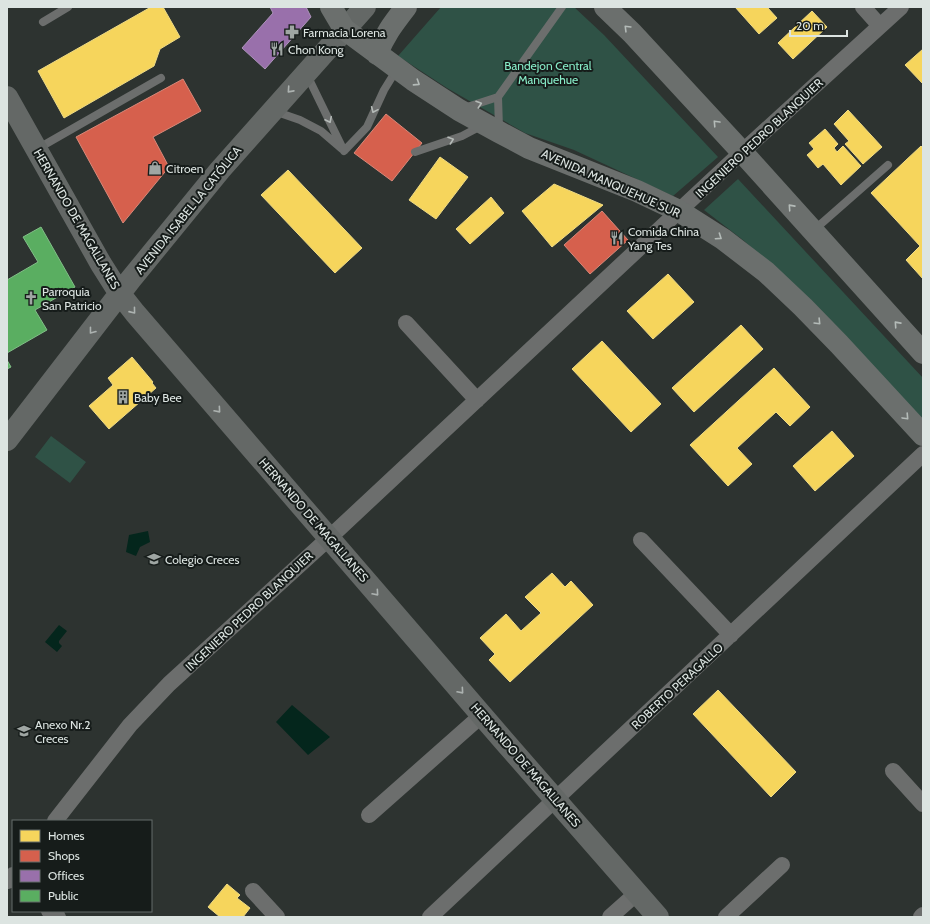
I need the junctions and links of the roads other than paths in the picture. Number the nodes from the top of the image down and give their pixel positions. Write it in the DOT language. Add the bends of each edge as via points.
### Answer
graph roads {
  1 [pos="68,7"];
  2 [pos="331,7"];
  3 [pos="365,7"];
  4 [pos="406,7"];
  5 [pos="562,7"];
  6 [pos="605,7"];
  7 [pos="864,7"];
  8 [pos="901,7"];
  9 [pos="43,22"];
  10 [pos="880,26"];
  11 [pos="344,29"];
  12 [pos="377,54"];
  13 [pos="397,69"];
  14 [pos="306,72"];
  15 [pos="161,78"];
  16 [pos="7,97"];
  17 [pos="498,97"];
  18 [pos="459,110"];
  19 [pos="272,111"];
  20 [pos="491,128"];
  21 [pos="36,149"];
  22 [pos="344,151"];
  23 [pos="415,152"];
  24 [pos="742,152"];
  25 [pos="888,164"];
  26 [pos="679,211"];
  27 [pos="813,230"];
  28 [pos="120,294"];
  29 [pos="406,323"];
  30 [pos="923,353"];
  31 [pos="477,400"];
  32 [pos="923,435"];
  33 [pos="7,439"];
  34 [pos="923,454"];
  35 [pos="329,538"];
  36 [pos="641,540"];
  37 [pos="731,635"];
  38 [pos="482,715"];
  39 [pos="893,771"];
  40 [pos="555,800"];
  41 [pos="923,804"];
  42 [pos="370,815"];
  43 [pos="56,820"];
  44 [pos="782,864"];
  45 [pos="253,891"];
  46 [pos="637,893"];
  47 [pos="277,917"];
  48 [pos="430,917"];
  49 [pos="610,917"];
  50 [pos="658,917"];
  51 [pos="726,917"];
  1 -- 9 [label="lane"];
  2 -- 11 [label="main road, AVENIDA MANQUEHUE SUR"];
  3 -- 11 [label="main road, AVENIDA ISABEL LA CATÓLICA"];
  4 -- 12 [label="main road" via="386,34"];
  5 -- 17 [label="lane"];
  24 -- 6 [label="main road, one-way"];
  7 -- 10 [label="street"];
  8 -- 10 [label="street, INGENIERO PEDRO BLANQUIER"];
  10 -- 24 [label="street, INGENIERO PEDRO BLANQUIER"];
  11 -- 12 [label="main road, AVENIDA MANQUEHUE SUR"];
  11 -- 14 [label="main road, AVENIDA ISABEL LA CATÓLICA"];
  12 -- 13 [label="main road, AVENIDA MANQUEHUE SUR"];
  13 -- 18 [label="main road, AVENIDA MANQUEHUE SUR, one-way"];
  13 -- 22 [label="lane, one-way" via="384,90 369,129"];
  14 -- 19 [label="main road, AVENIDA ISABEL LA CATÓLICA, one-way"];
  14 -- 22 [label="lane, one-way"];
  15 -- 21 [label="lane"];
  16 -- 21 [label="main road, HERNANDO DE MAGALLANES"];
  18 -- 17 [label="lane, one-way"];
  17 -- 20 [label="lane"];
  18 -- 20 [label="main road, AVENIDA MANQUEHUE SUR"];
  19 -- 22 [label="lane" via="300,120 321,131"];
  19 -- 28 [label="main road, AVENIDA ISABEL LA CATÓLICA" via="220,170"];
  23 -- 20 [label="lane, one-way"];
  20 -- 26 [label="main road, AVENIDA MANQUEHUE SUR" via="529,148 637,191"];
  21 -- 28 [label="main road, HERNANDO DE MAGALLANES" via="100,264"];
  24 -- 26 [label="street, INGENIERO PEDRO BLANQUIER"];
  27 -- 24 [label="main road, one-way"];
  25 -- 27 [label="lane"];
  26 -- 31 [label="street, INGENIERO PEDRO BLANQUIER"];
  26 -- 32 [label="main road, AVENIDA MANQUEHUE SUR, one-way" via="723,239 766,272 839,344"];
  30 -- 27 [label="main road, one-way"];
  28 -- 33 [label="main road, AVENIDA ISABEL LA CATÓLICA, one-way"];
  28 -- 35 [label="main road, HERNANDO DE MAGALLANES, one-way"];
  29 -- 31 [label="street"];
  31 -- 35 [label="street, INGENIERO PEDRO BLANQUIER"];
  34 -- 37 [label="street, ROBERTO PERAGALLO"];
  35 -- 38 [label="main road, HERNANDO DE MAGALLANES, one-way"];
  35 -- 43 [label="street, INGENIERO PEDRO BLANQUIER" via="169,684 135,720"];
  36 -- 37 [label="street"];
  37 -- 40 [label="street, ROBERTO PERAGALLO"];
  38 -- 40 [label="main road, HERNANDO DE MAGALLANES"];
  38 -- 42 [label="street"];
  39 -- 41 [label="street"];
  40 -- 46 [label="main road, HERNANDO DE MAGALLANES"];
  40 -- 48 [label="street, ROBERTO PERAGALLO"];
  44 -- 51 [label="street"];
  45 -- 47 [label="street"];
  46 -- 49 [label="street"];
  46 -- 50 [label="main road, HERNANDO DE MAGALLANES"];
}
